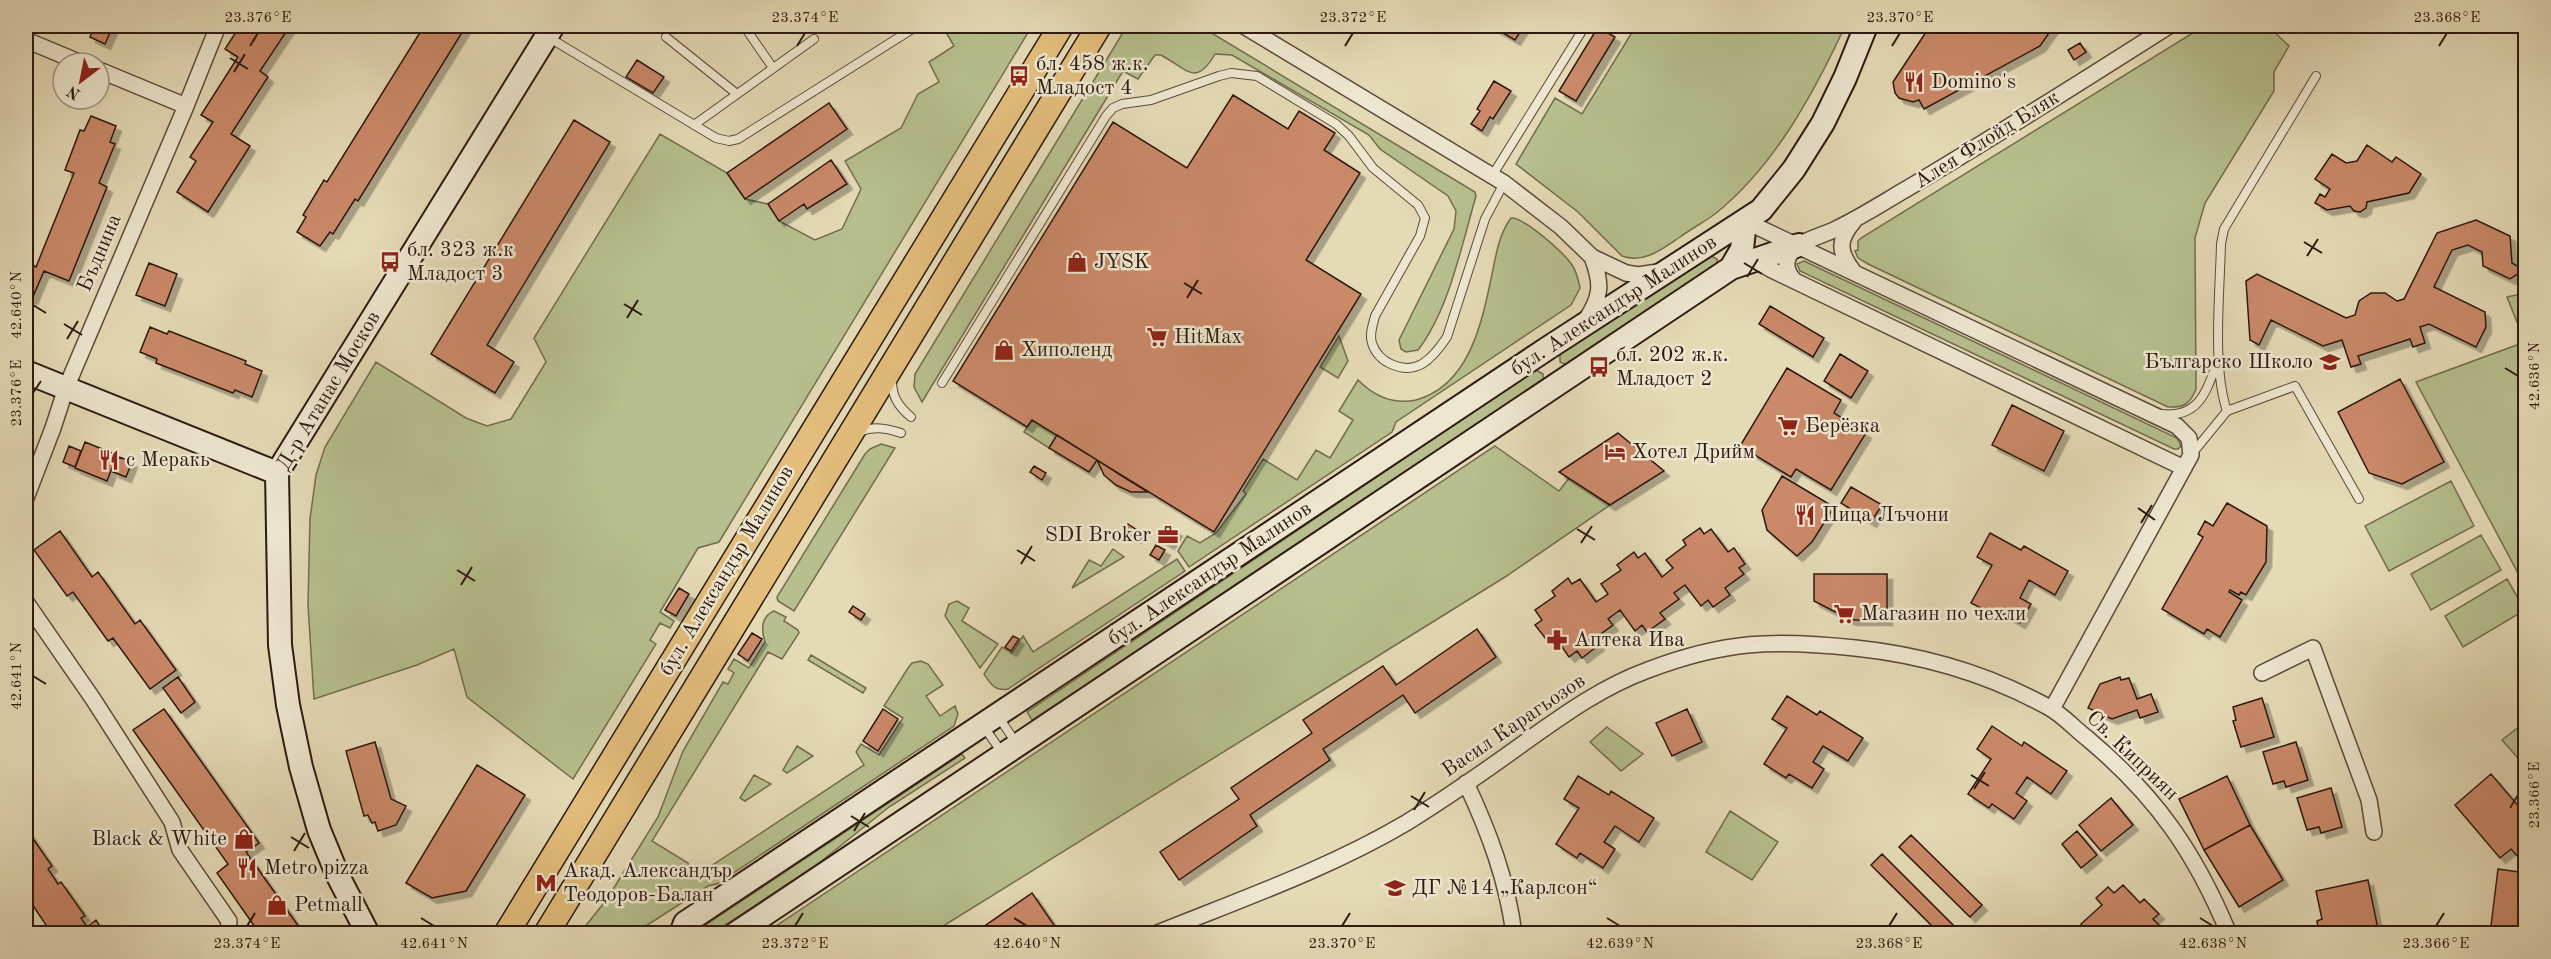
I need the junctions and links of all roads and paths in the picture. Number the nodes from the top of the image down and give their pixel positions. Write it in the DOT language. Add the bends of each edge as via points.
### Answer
graph roads {
  1 [pos="218,26"];
  2 [pos="744,26"];
  3 [pos="917,26"];
  4 [pos="1061,26"];
  5 [pos="1100,26"];
  6 [pos="1245,26"];
  7 [pos="1585,26"];
  8 [pos="1866,26"];
  9 [pos="2169,26"];
  10 [pos="550,31"];
  11 [pos="666,37"];
  12 [pos="814,39"];
  13 [pos="26,40"];
  14 [pos="52,51"];
  15 [pos="773,68"];
  16 [pos="111,75"];
  17 [pos="2316,76"];
  18 [pos="737,94"];
  19 [pos="186,106"];
  20 [pos="694,125"];
  21 [pos="1498,179"];
  22 [pos="1855,220"];
  23 [pos="1799,245"];
  24 [pos="1741,246"];
  25 [pos="1703,248"];
  26 [pos="1592,257"];
  27 [pos="1672,267"];
  28 [pos="1853,271"];
  29 [pos="1794,280"];
  30 [pos="1581,326"];
  31 [pos="2219,359"];
  32 [pos="895,362"];
  33 [pos="26,372"];
  34 [pos="942,383"];
  35 [pos="66,388"];
  36 [pos="2227,411"];
  37 [pos="2148,412"];
  38 [pos="911,417"];
  39 [pos="901,433"];
  40 [pos="848,440"];
  41 [pos="2188,461"];
  42 [pos="277,473"];
  43 [pos="26,498"];
  44 [pos="2359,499"];
  45 [pos="26,602"];
  46 [pos="2262,673"];
  47 [pos="2052,709"];
  48 [pos="991,721"];
  49 [pos="1010,749"];
  50 [pos="1466,783"];
  51 [pos="2374,832"];
  52 [pos="228,933"];
  53 [pos="368,933"];
  54 [pos="506,933"];
  55 [pos="546,933"];
  56 [pos="681,933"];
  57 [pos="735,933"];
  58 [pos="1155,933"];
  59 [pos="1514,933"];
  60 [pos="2229,933"];
  1 -- 19 [label="street, Бъднина"];
  2 -- 15 [label="lane"];
  3 -- 20 [label="lane" via="738,139 716,138"];
  4 -- 54 [label="main road, бул. Александър Малинов"];
  5 -- 32 [label="main road, бул. Александър Малинов"];
  6 -- 21 [label="street"];
  7 -- 21 [label="lane"];
  8 -- 24 [label="street, бул. Александър Малинов" via="1832,105"];
  9 -- 22 [label="street, Алея Флойд Бляк"];
  10 -- 20 [label="lane"];
  10 -- 42 [label="street, Д-р Атанас Москов"];
  11 -- 18 [label="lane"];
  12 -- 15 [label="lane"];
  13 -- 14 [label="street"];
  15 -- 18 [label="lane"];
  16 -- 19 [label="street"];
  17 -- 31 [label="lane" via="2224,229"];
  18 -- 20 [label="lane"];
  19 -- 35 [label="street, Бъднина"];
  21 -- 26 [label="street" via="1561,227"];
  21 -- 34 [label="lane" via="1447,337 1422,364 1401,368 1387,362 1375,350 1372,328 1420,236 1425,218 1418,205 1373,168 1349,136 1257,76 1244,73 1219,75 1151,100 1122,104 1106,116"];
  22 -- 23 [label="street, Алея Флойд Бляк"];
  22 -- 28 [label="street" via="1846,230 1842,248"];
  23 -- 24 [label="street, Алея Флойд Бляк"];
  23 -- 24 [label="street"];
  23 -- 28 [label="street"];
  23 -- 29 [label="street" via="1785,264"];
  24 -- 25 [label="street, бул. Александър Малинов"];
  24 -- 25 [label="street" via="1721,254"];
  24 -- 29 [label="street"];
  24 -- 49 [label="street, бул. Александър Малинов"];
  25 -- 27 [label="street, бул. Александър Малинов"];
  26 -- 27 [label="street" via="1614,269 1638,275"];
  26 -- 30 [label="street" via="1600,280 1599,290"];
  27 -- 30 [label="street, бул. Александър Малинов"];
  28 -- 37 [label="street"];
  29 -- 41 [label="street"];
  30 -- 48 [label="street, бул. Александър Малинов"];
  31 -- 36 [label="lane" via="2220,392"];
  31 -- 37 [label="lane" via="2199,403 2189,411 2176,416"];
  32 -- 38 [label="lane" via="895,398"];
  32 -- 40 [label="main road, бул. Александър Малинов"];
  33 -- 35 [label="street"];
  35 -- 42 [label="street"];
  35 -- 43 [label="street, Бъднина"];
  36 -- 41 [label="lane"];
  36 -- 44 [label="lane" via="2295,386"];
  37 -- 41 [label="street" via="2177,426 2189,438"];
  39 -- 40 [label="lane" via="876,428"];
  40 -- 55 [label="main road, бул. Александър Малинов"];
  41 -- 47 [label="street"];
  42 -- 53 [label="street, Д-р Атанас Москов" via="280,645 288,705 319,830"];
  45 -- 52 [label="street" via="172,822 180,850 230,921"];
  46 -- 51 [label="street" via="2313,648 2369,800"];
  47 -- 50 [label="street, Васил Карагьозов" via="1969,671 1901,653 1801,642 1748,643 1694,654 1644,671 1586,699"];
  47 -- 60 [label="street, Св. Киприян" via="2108,756 2164,815 2200,873"];
  48 -- 49 [label="lane"];
  48 -- 49 [label="lane"];
  48 -- 56 [label="street, бул. Александър Малинов" via="686,923"];
  49 -- 57 [label="street, бул. Александър Малинов"];
  50 -- 58 [label="street, Васил Карагьозов" via="1339,858"];
  50 -- 59 [label="street" via="1489,833 1509,899"];
}
